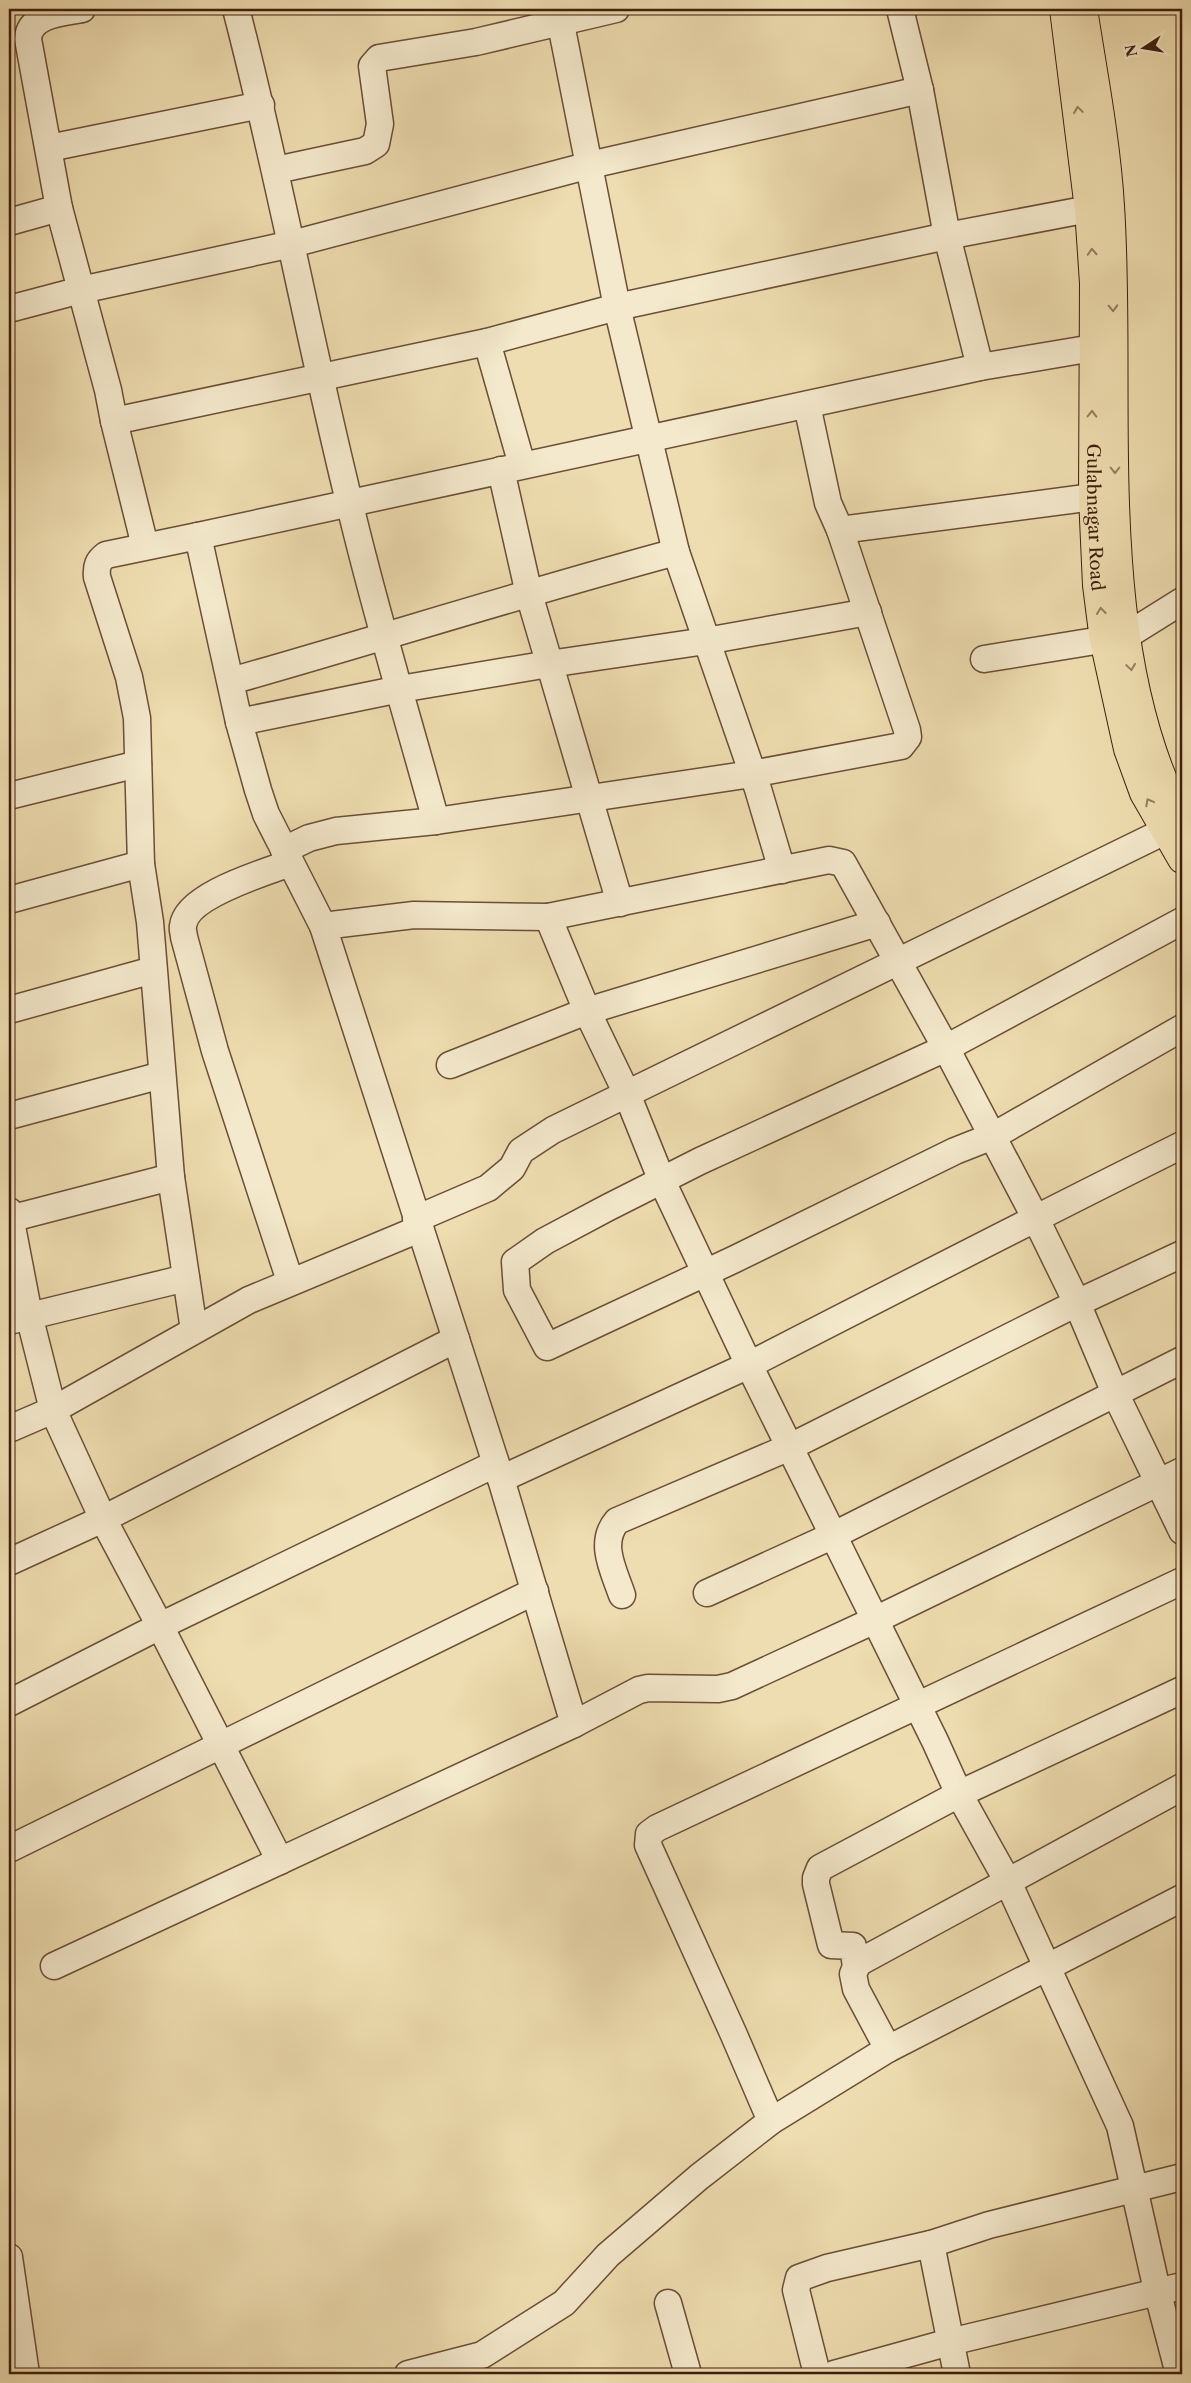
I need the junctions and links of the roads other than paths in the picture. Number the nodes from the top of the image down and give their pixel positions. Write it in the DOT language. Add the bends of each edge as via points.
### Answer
graph roads {
  1 [pos="82,9"];
  2 [pos="236,9"];
  3 [pos="616,9"];
  4 [pos="900,9"];
  5 [pos="1064,9"];
  6 [pos="1083,9"];
  7 [pos="559,15"];
  8 [pos="920,90"];
  9 [pos="261,105"];
  10 [pos="49,148"];
  11 [pos="1095,156"];
  12 [pos="590,165"];
  13 [pos="276,170"];
  14 [pos="1100,207"];
  15 [pos="59,208"];
  16 [pos="9,222"];
  17 [pos="947,236"];
  18 [pos="292,244"];
  19 [pos="81,290"];
  20 [pos="617,306"];
  21 [pos="9,309"];
  22 [pos="488,342"];
  23 [pos="1093,348"];
  24 [pos="980,367"];
  25 [pos="320,377"];
  26 [pos="807,405"];
  27 [pos="114,421"];
  28 [pos="648,439"];
  29 [pos="511,467"];
  30 [pos="1093,497"];
  31 [pos="349,503"];
  32 [pos="840,530"];
  33 [pos="198,536"];
  34 [pos="145,546"];
  35 [pos="676,552"];
  36 [pos="529,594"];
  37 [pos="1182,601"];
  38 [pos="868,612"];
  39 [pos="383,638"];
  40 [pos="1115,638"];
  41 [pos="706,641"];
  42 [pos="984,659"];
  43 [pos="549,664"];
  44 [pos="231,681"];
  45 [pos="400,689"];
  46 [pos="239,722"];
  47 [pos="138,764"];
  48 [pos="752,774"];
  49 [pos="9,796"];
  50 [pos="589,797"];
  51 [pos="436,821"];
  52 [pos="1174,826"];
  53 [pos="287,856"];
  54 [pos="1182,859"];
  55 [pos="141,864"];
  56 [pos="782,870"];
  57 [pos="9,900"];
  58 [pos="620,903"];
  59 [pos="548,917"];
  60 [pos="1182,921"];
  61 [pos="150,922"];
  62 [pos="877,923"];
  63 [pos="183,925"];
  64 [pos="323,926"];
  65 [pos="898,960"];
  66 [pos="154,970"];
  67 [pos="9,1010"];
  68 [pos="587,1011"];
  69 [pos="1182,1028"];
  70 [pos="946,1048"];
  71 [pos="450,1065"];
  72 [pos="162,1074"];
  73 [pos="626,1094"];
  74 [pos="9,1116"];
  75 [pos="993,1136"];
  76 [pos="1182,1145"];
  77 [pos="170,1176"];
  78 [pos="662,1181"];
  79 [pos="9,1216"];
  80 [pos="1036,1219"];
  81 [pos="418,1224"];
  82 [pos="1182,1254"];
  83 [pos="705,1272"];
  84 [pos="186,1278"];
  85 [pos="290,1281"];
  86 [pos="1077,1303"];
  87 [pos="19,1318"];
  88 [pos="194,1330"];
  89 [pos="456,1339"];
  90 [pos="1182,1360"];
  91 [pos="749,1365"];
  92 [pos="1115,1392"];
  93 [pos="53,1410"];
  94 [pos="9,1429"];
  95 [pos="790,1447"];
  96 [pos="1182,1470"];
  97 [pos="498,1472"];
  98 [pos="1158,1482"];
  99 [pos="103,1519"];
  100 [pos="1182,1531"];
  101 [pos="834,1535"];
  102 [pos="9,1562"];
  103 [pos="1182,1581"];
  104 [pos="536,1591"];
  105 [pos="707,1593"];
  106 [pos="622,1595"];
  107 [pos="875,1620"];
  108 [pos="160,1626"];
  109 [pos="1182,1690"];
  110 [pos="9,1703"];
  111 [pos="918,1707"];
  112 [pos="574,1724"];
  113 [pos="219,1745"];
  114 [pos="1182,1787"];
  115 [pos="959,1794"];
  116 [pos="9,1849"];
  117 [pos="280,1861"];
  118 [pos="1008,1882"];
  119 [pos="1182,1898"];
  120 [pos="54,1966"];
  121 [pos="856,1967"];
  122 [pos="1048,1967"];
  123 [pos="888,2049"];
  124 [pos="770,2121"];
  125 [pos="1182,2177"];
  126 [pos="1134,2189"];
  127 [pos="931,2244"];
  128 [pos="9,2257"];
  129 [pos="1182,2286"];
  130 [pos="1157,2290"];
  131 [pos="668,2303"];
  132 [pos="950,2342"];
  133 [pos="26,2374"];
  134 [pos="408,2374"];
  135 [pos="688,2374"];
  136 [pos="817,2374"];
  137 [pos="834,2374"];
  138 [pos="958,2374"];
  139 [pos="1180,2374"];
  1 -- 10 [label="street" via="38,20 28,32"];
  2 -- 9 [label="street"];
  3 -- 7 [label="street"];
  4 -- 8 [label="street"];
  11 -- 5 [label="main road, one-way"];
  6 -- 11 [label="main road"];
  7 -- 12 [label="street"];
  7 -- 13 [label="street" via="476,42 379,58 372,66 380,124 376,144 365,151"];
  8 -- 12 [label="street"];
  8 -- 17 [label="street"];
  9 -- 10 [label="street"];
  9 -- 13 [label="street"];
  10 -- 15 [label="street"];
  11 -- 14 [label="main road, Gulabnagar Road"];
  12 -- 18 [label="street"];
  12 -- 20 [label="street"];
  13 -- 18 [label="street"];
  14 -- 17 [label="street"];
  23 -- 14 [label="main road, Gulabnagar Road, one-way"];
  14 -- 40 [label="main road, Gulabnagar Road, one-way" via="1115,366"];
  15 -- 16 [label="street"];
  15 -- 19 [label="street"];
  17 -- 20 [label="street"];
  17 -- 24 [label="street"];
  18 -- 19 [label="street"];
  18 -- 25 [label="street"];
  19 -- 21 [label="street"];
  19 -- 27 [label="street"];
  20 -- 22 [label="street"];
  20 -- 28 [label="street"];
  22 -- 25 [label="street"];
  22 -- 29 [label="street"];
  23 -- 24 [label="street"];
  30 -- 23 [label="main road, Gulabnagar Road, one-way"];
  24 -- 26 [label="street"];
  25 -- 27 [label="street"];
  25 -- 31 [label="street"];
  26 -- 28 [label="street"];
  26 -- 32 [label="street" via="828,503"];
  27 -- 34 [label="street"];
  28 -- 29 [label="street"];
  28 -- 35 [label="street"];
  29 -- 31 [label="street"];
  29 -- 36 [label="street"];
  30 -- 32 [label="street"];
  40 -- 30 [label="main road, Gulabnagar Road, one-way" via="1097,585"];
  31 -- 33 [label="street"];
  31 -- 39 [label="street"];
  32 -- 38 [label="street"];
  33 -- 34 [label="street"];
  33 -- 44 [label="street"];
  34 -- 47 [label="street" via="106,554 96,570 134,697 138,718"];
  35 -- 36 [label="street"];
  35 -- 41 [label="street"];
  36 -- 39 [label="street"];
  36 -- 43 [label="street"];
  37 -- 40 [label="street"];
  38 -- 41 [label="street"];
  38 -- 48 [label="street" via="907,730 906,742 896,747"];
  39 -- 44 [label="street"];
  39 -- 45 [label="street"];
  40 -- 42 [label="street"];
  40 -- 52 [label="main road, Gulabnagar Road" via="1132,676"];
  41 -- 43 [label="street"];
  41 -- 48 [label="street"];
  43 -- 45 [label="street"];
  43 -- 50 [label="street"];
  44 -- 46 [label="street"];
  45 -- 46 [label="street"];
  45 -- 51 [label="street"];
  46 -- 53 [label="street" via="262,803"];
  47 -- 49 [label="street"];
  47 -- 55 [label="street"];
  48 -- 50 [label="street"];
  48 -- 56 [label="street"];
  50 -- 51 [label="street"];
  50 -- 58 [label="street"];
  51 -- 53 [label="street" via="336,831 309,838"];
  52 -- 54 [label="main road, Gulabnagar Road"];
  52 -- 65 [label="street"];
  53 -- 63 [label="street" via="206,897 193,908"];
  53 -- 64 [label="street"];
  55 -- 57 [label="street"];
  55 -- 61 [label="street"];
  56 -- 58 [label="street"];
  56 -- 62 [label="street" via="829,860 843,863"];
  58 -- 59 [label="street"];
  59 -- 64 [label="street" via="414,915"];
  59 -- 68 [label="street"];
  60 -- 70 [label="street"];
  61 -- 63 [label="street"];
  61 -- 66 [label="street"];
  62 -- 65 [label="street"];
  62 -- 68 [label="street"];
  63 -- 85 [label="street" via="215,1051"];
  64 -- 81 [label="street"];
  65 -- 70 [label="street"];
  65 -- 73 [label="street"];
  66 -- 67 [label="street"];
  66 -- 72 [label="street"];
  68 -- 71 [label="street"];
  68 -- 73 [label="street"];
  69 -- 75 [label="street"];
  70 -- 75 [label="street"];
  70 -- 78 [label="street"];
  72 -- 74 [label="street"];
  72 -- 77 [label="street"];
  73 -- 78 [label="street"];
  73 -- 81 [label="street" via="553,1130 521,1151 512,1168 488,1188"];
  75 -- 80 [label="street"];
  75 -- 83 [label="street"];
  76 -- 80 [label="street"];
  77 -- 79 [label="street"];
  77 -- 84 [label="street"];
  78 -- 83 [label="street"];
  78 -- 83 [label="street" via="545,1241 515,1262 517,1290 547,1347"];
  79 -- 87 [label="street"];
  80 -- 86 [label="street"];
  80 -- 91 [label="street"];
  81 -- 85 [label="street"];
  81 -- 89 [label="street"];
  82 -- 86 [label="street"];
  83 -- 91 [label="street"];
  84 -- 87 [label="street"];
  84 -- 88 [label="street"];
  85 -- 88 [label="street"];
  86 -- 92 [label="street"];
  86 -- 95 [label="street"];
  87 -- 93 [label="street"];
  88 -- 93 [label="street"];
  89 -- 97 [label="street"];
  89 -- 99 [label="street"];
  90 -- 92 [label="street"];
  91 -- 95 [label="street"];
  91 -- 97 [label="street"];
  92 -- 98 [label="street"];
  92 -- 101 [label="street"];
  93 -- 94 [label="street"];
  93 -- 99 [label="street"];
  95 -- 101 [label="street"];
  95 -- 106 [label="street" via="617,1521 609,1532 607,1546"];
  96 -- 98 [label="street"];
  97 -- 104 [label="street"];
  97 -- 108 [label="street"];
  98 -- 100 [label="street"];
  98 -- 107 [label="street"];
  99 -- 102 [label="street"];
  99 -- 108 [label="street"];
  101 -- 105 [label="street"];
  101 -- 107 [label="street"];
  103 -- 111 [label="street"];
  104 -- 112 [label="street"];
  104 -- 113 [label="street"];
  107 -- 111 [label="street"];
  107 -- 112 [label="street" via="732,1686 639,1690"];
  108 -- 110 [label="street"];
  108 -- 113 [label="street"];
  109 -- 115 [label="street"];
  111 -- 115 [label="street"];
  111 -- 124 [label="street" via="649,1834 648,1845"];
  112 -- 117 [label="street"];
  113 -- 116 [label="street"];
  113 -- 117 [label="street"];
  114 -- 118 [label="street"];
  115 -- 118 [label="street"];
  115 -- 121 [label="street" via="824,1865 817,1872 816,1884 831,1945 853,1946"];
  117 -- 120 [label="street"];
  118 -- 121 [label="street" via="861,1960"];
  118 -- 122 [label="street"];
  119 -- 122 [label="street"];
  121 -- 123 [label="street" via="853,1974 856,1989"];
  122 -- 123 [label="street"];
  122 -- 126 [label="street" via="1120,2126"];
  123 -- 124 [label="street"];
  124 -- 134 [label="street" via="608,2254 564,2303 482,2355"];
  125 -- 126 [label="street"];
  126 -- 127 [label="street" via="989,2225"];
  126 -- 130 [label="street"];
  127 -- 132 [label="street"];
  127 -- 136 [label="street" via="827,2268 800,2278 799,2272 796,2290"];
  128 -- 133 [label="street"];
  129 -- 130 [label="street"];
  130 -- 132 [label="street"];
  130 -- 139 [label="street"];
  131 -- 135 [label="street"];
  132 -- 137 [label="street"];
  132 -- 138 [label="street"];
}
